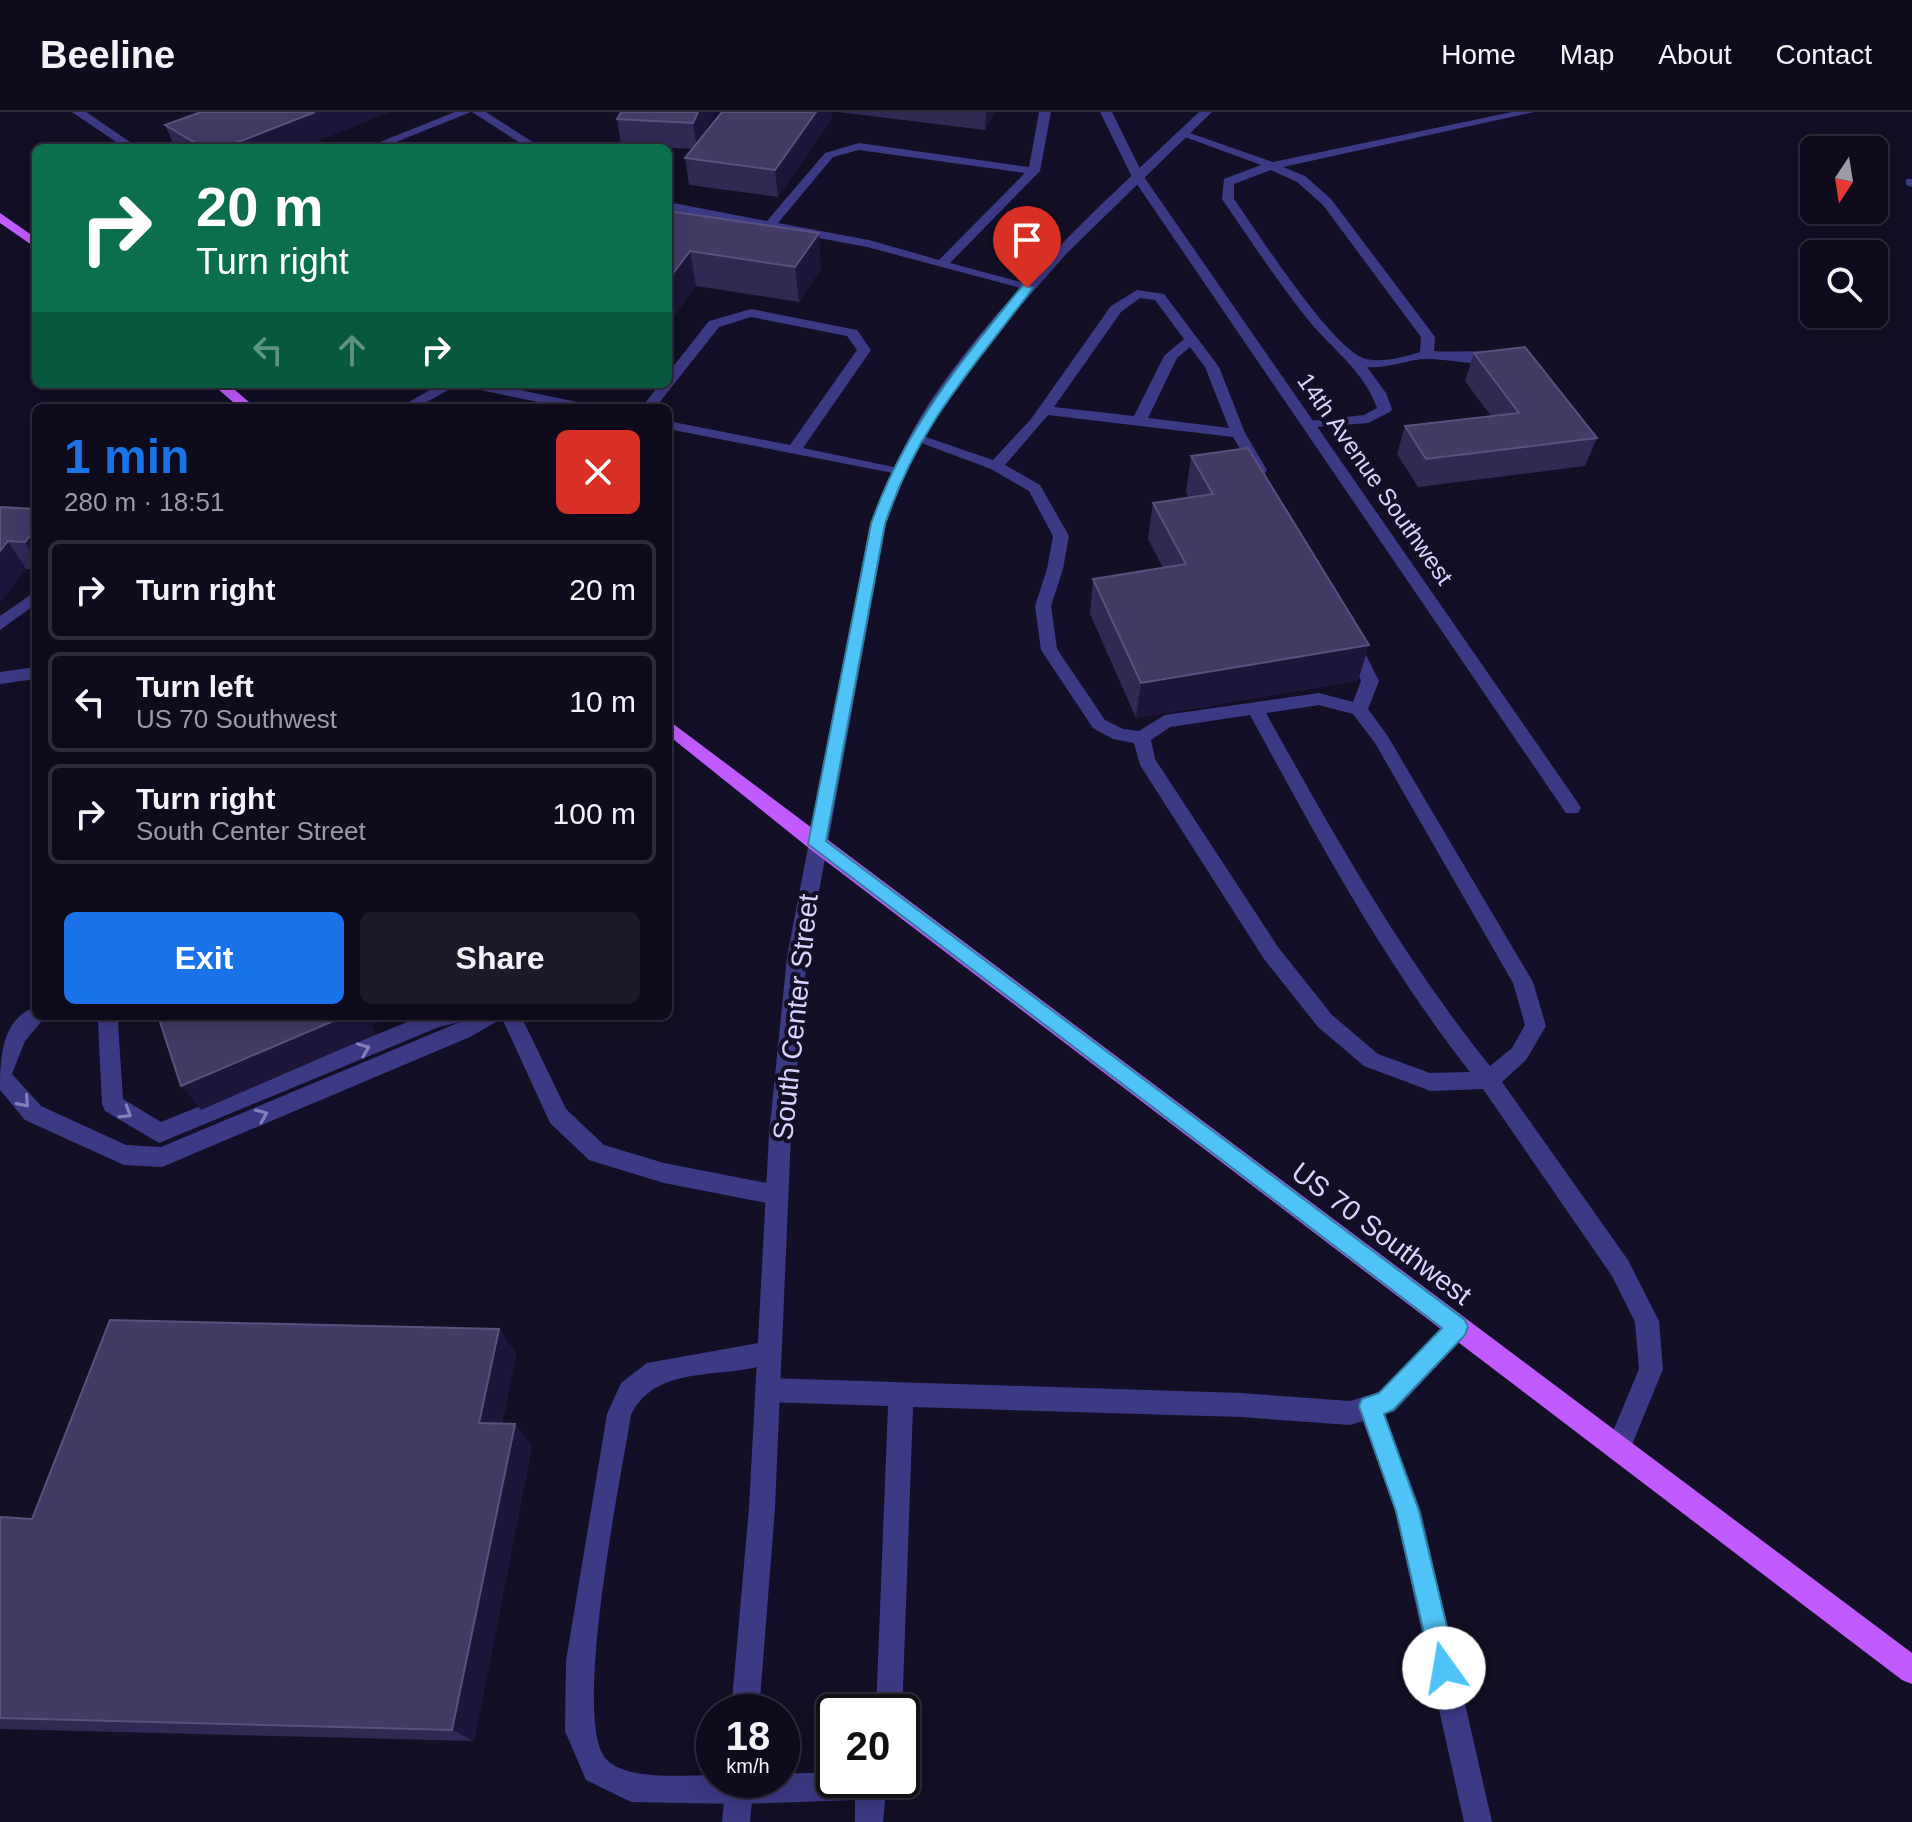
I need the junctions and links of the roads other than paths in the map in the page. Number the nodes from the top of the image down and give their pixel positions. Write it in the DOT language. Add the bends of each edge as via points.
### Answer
graph roads {
  1 [pos="78,112"];
  2 [pos="465,112"];
  3 [pos="478,112"];
  4 [pos="1045,112"];
  5 [pos="1106,112"];
  6 [pos="1206,112"];
  7 [pos="1528,112"];
  8 [pos="1183,134"];
  9 [pos="127,144"];
  10 [pos="381,144"];
  11 [pos="530,144"];
  12 [pos="1268,167"];
  13 [pos="1034,171"];
  14 [pos="1138,177"];
  15 [pos="672,207"];
  16 [pos="0,217"];
  17 [pos="770,225"];
  18 [pos="32,241"];
  19 [pos="942,264"];
  20 [pos="1027,288"];
  21 [pos="1191,340"];
  22 [pos="1427,354"];
  23 [pos="1515,361"];
  24 [pos="1356,362"];
  25 [pos="672,377"];
  26 [pos="224,388"];
  27 [pos="444,388"];
  28 [pos="490,388"];
  29 [pos="663,388"];
  30 [pos="244,404"];
  31 [pos="413,404"];
  32 [pos="568,404"];
  33 [pos="651,404"];
  34 [pos="1044,410"];
  35 [pos="1138,423"];
  36 [pos="1309,425"];
  37 [pos="672,426"];
  38 [pos="1238,433"];
  39 [pos="915,438"];
  40 [pos="794,450"];
  41 [pos="996,466"];
  42 [pos="898,472"];
  43 [pos="1270,486"];
  44 [pos="32,599"];
  45 [pos="0,625"];
  46 [pos="1343,625"];
  47 [pos="32,674"];
  48 [pos="0,678"];
  49 [pos="1255,708"];
  50 [pos="1359,710"];
  51 [pos="672,729"];
  52 [pos="1142,738"];
  53 [pos="1572,808"];
  54 [pos="817,844"];
  55 [pos="32,1019"];
  56 [pos="109,1020"];
  57 [pos="435,1020"];
  58 [pos="482,1020"];
  59 [pos="513,1020"];
  60 [pos="1489,1080"];
  61 [pos="777,1195"];
  62 [pos="1458,1327"];
  63 [pos="769,1353"];
  64 [pos="768,1390"];
  65 [pos="901,1395"];
  66 [pos="1370,1406"];
  67 [pos="1618,1448"];
  68 [pos="1912,1670"];
  69 [pos="746,1694"];
  70 [pos="891,1694"];
  71 [pos="696,1786"];
  72 [pos="738,1798"];
  73 [pos="870,1798"];
  74 [pos="736,1822"];
  75 [pos="869,1822"];
  76 [pos="1478,1822"];
  1 -- 9 [label="street"];
  2 -- 10 [label="street"];
  3 -- 11 [label="street"];
  4 -- 13 [label="street"];
  5 -- 14 [label="street, 14th Avenue Southwest"];
  6 -- 8 [label="street, South Center Street"];
  7 -- 12 [label="street"];
  8 -- 12 [label="street"];
  8 -- 14 [label="street, South Center Street"];
  12 -- 22 [label="street" via="1301,179 1327,202 1428,337"];
  12 -- 24 [label="street" via="1228,182 1228,199 1333,342"];
  13 -- 17 [label="street" via="859,146 829,155"];
  13 -- 19 [label="street"];
  14 -- 20 [label="street, South Center Street"];
  14 -- 36 [label="street, 14th Avenue Southwest"];
  15 -- 17 [label="street"];
  16 -- 18 [label="main road"];
  17 -- 19 [label="street"];
  19 -- 20 [label="street"];
  20 -- 39 [label="street, South Center Street"];
  21 -- 34 [label="street" via="1159,297 1137,294 1116,309"];
  21 -- 35 [label="street" via="1171,356"];
  21 -- 38 [label="street" via="1212,367"];
  22 -- 23 [label="street" via="1496,355"];
  22 -- 24 [label="street" via="1394,364"];
  24 -- 36 [label="street" via="1385,409 1368,419"];
  25 -- 40 [label="street" via="714,324 751,313 852,333 864,350"];
  26 -- 30 [label="main road"];
  27 -- 31 [label="street"];
  28 -- 32 [label="street"];
  29 -- 33 [label="street"];
  34 -- 35 [label="street"];
  34 -- 41 [label="street"];
  35 -- 38 [label="street"];
  36 -- 53 [label="street, 14th Avenue Southwest"];
  37 -- 40 [label="street"];
  38 -- 43 [label="street"];
  39 -- 41 [label="street"];
  39 -- 42 [label="street, South Center Street"];
  40 -- 42 [label="street"];
  41 -- 52 [label="street" via="1035,488 1061,536 1043,606 1049,650 1099,724 1119,735"];
  42 -- 54 [label="street, South Center Street" via="878,524"];
  44 -- 45 [label="street"];
  46 -- 50 [label="street" via="1370,681"];
  47 -- 48 [label="street"];
  49 -- 50 [label="street" via="1319,699"];
  49 -- 52 [label="street" via="1165,721"];
  49 -- 60 [label="street" via="1320,827 1427,1000"];
  50 -- 60 [label="street" via="1523,982 1536,1026 1519,1054"];
  51 -- 54 [label="main road, US 70 Southwest"];
  52 -- 60 [label="street" via="1146,760 1271,953 1325,1021 1371,1060 1430,1082"];
  54 -- 61 [label="street, South Center Street" via="797,957"];
  54 -- 62 [label="main road, US 70 Southwest"];
  55 -- 58 [label="street, one-way" via="17,1036 1,1076 33,1113 124,1155 162,1157"];
  56 -- 57 [label="street, one-way" via="113,1104 159,1133"];
  59 -- 61 [label="street" via="558,1116 597,1153 664,1173"];
  60 -- 67 [label="street" via="1620,1268 1647,1321 1651,1369"];
  61 -- 63 [label="street, South Center Street"];
  62 -- 66 [label="street" via="1386,1402"];
  62 -- 67 [label="main road, US 70 Southwest"];
  63 -- 64 [label="street, South Center Street"];
  63 -- 71 [label="street" via="656,1371 630,1391 619,1414 580,1661 579,1731 596,1770 631,1788"];
  64 -- 65 [label="street"];
  64 -- 69 [label="street, South Center Street"];
  65 -- 66 [label="street" via="1350,1413"];
  65 -- 70 [label="street"];
  66 -- 76 [label="street" via="1408,1511"];
  67 -- 68 [label="main road, US 70 Southwest"];
  72 -- 74 [label="street"];
  73 -- 75 [label="street"];
}
